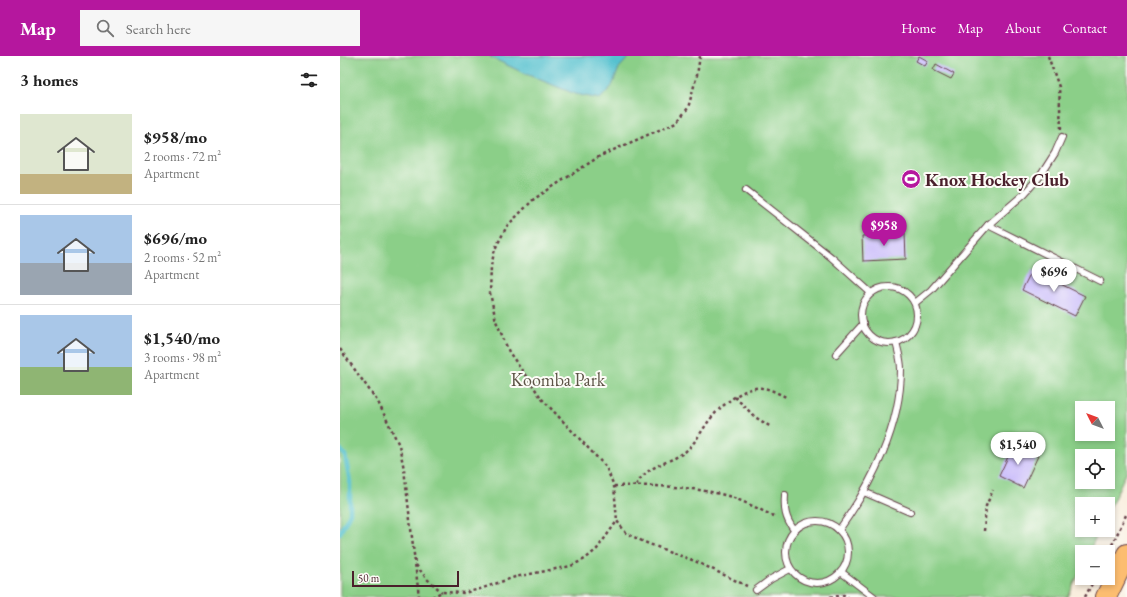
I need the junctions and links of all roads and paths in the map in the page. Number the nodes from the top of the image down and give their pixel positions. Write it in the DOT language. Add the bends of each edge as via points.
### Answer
graph roads {
  1 [pos="700,56"];
  2 [pos="1048,56"];
  3 [pos="1062,137"];
  4 [pos="746,190"];
  5 [pos="988,225"];
  6 [pos="1100,281"];
  7 [pos="871,293"];
  8 [pos="915,303"];
  9 [pos="863,324"];
  10 [pos="896,342"];
  11 [pos="340,349"];
  12 [pos="836,354"];
  13 [pos="786,397"];
  14 [pos="735,398"];
  15 [pos="772,427"];
  16 [pos="636,485"];
  17 [pos="614,486"];
  18 [pos="993,490"];
  19 [pos="864,492"];
  20 [pos="785,495"];
  21 [pos="910,512"];
  22 [pos="1127,513"];
  23 [pos="617,521"];
  24 [pos="788,521"];
  25 [pos="794,530"];
  26 [pos="840,530"];
  27 [pos="984,531"];
  28 [pos="1119,551"];
  29 [pos="416,564"];
  30 [pos="790,569"];
  31 [pos="841,572"];
  32 [pos="1091,585"];
  33 [pos="756,590"];
  34 [pos="442,592"];
  35 [pos="419,597"];
  36 [pos="432,597"];
  37 [pos="830,597"];
  38 [pos="848,597"];
  39 [pos="874,597"];
  40 [pos="1085,597"];
  41 [pos="1106,597"];
  1 -- 17 [label="path" via="688,108 677,122 600,156 534,199 506,226 495,249 491,266 490,293 496,321 509,352 542,399 606,467"];
  2 -- 3 [label="path" via="1059,87"];
  3 -- 5 [label="lane" via="1041,175 1024,194"];
  4 -- 7 [label="lane" via="831,257"];
  5 -- 6 [label="lane"];
  5 -- 8 [label="lane" via="931,290"];
  7 -- 8 [label="lane" via="890,287 899,289 908,294"];
  7 -- 9 [label="lane" via="863,305"];
  8 -- 10 [label="lane" via="916,322 912,331"];
  9 -- 10 [label="lane" via="876,340"];
  9 -- 12 [label="lane"];
  10 -- 19 [label="lane" via="901,367 900,392 881,459"];
  11 -- 29 [label="path" via="378,402 399,445"];
  13 -- 14 [label="path" via="762,388 749,390"];
  14 -- 15 [label="path" via="755,417"];
  14 -- 16 [label="path" via="715,412 697,440 685,452 652,469"];
  16 -- 17 [label="path"];
  16 -- 24 [label="path" via="678,487 729,496"];
  17 -- 23 [label="path"];
  18 -- 27 [label="path" via="984,505"];
  19 -- 21 [label="lane"];
  19 -- 26 [label="lane"];
  20 -- 24 [label="lane" via="784,507"];
  22 -- 28 [label="path"];
  23 -- 33 [label="path" via="626,533 644,542 697,562"];
  23 -- 34 [label="path" via="597,549 571,566 515,577 464,593"];
  24 -- 25 [label="lane"];
  25 -- 26 [label="lane" via="803,523 814,520 835,525"];
  25 -- 30 [label="lane" via="785,548"];
  26 -- 31 [label="lane" via="846,539 848,549 847,560"];
  28 -- 41 [label="main road"];
  29 -- 34 [label="path" via="427,579"];
  29 -- 35 [label="path"];
  30 -- 31 [label="lane" via="801,580 812,583 823,583"];
  30 -- 33 [label="lane"];
  31 -- 39 [label="lane"];
  32 -- 40 [label="path"];
  34 -- 36 [label="path"];
  37 -- 38 [label="path"];
}
